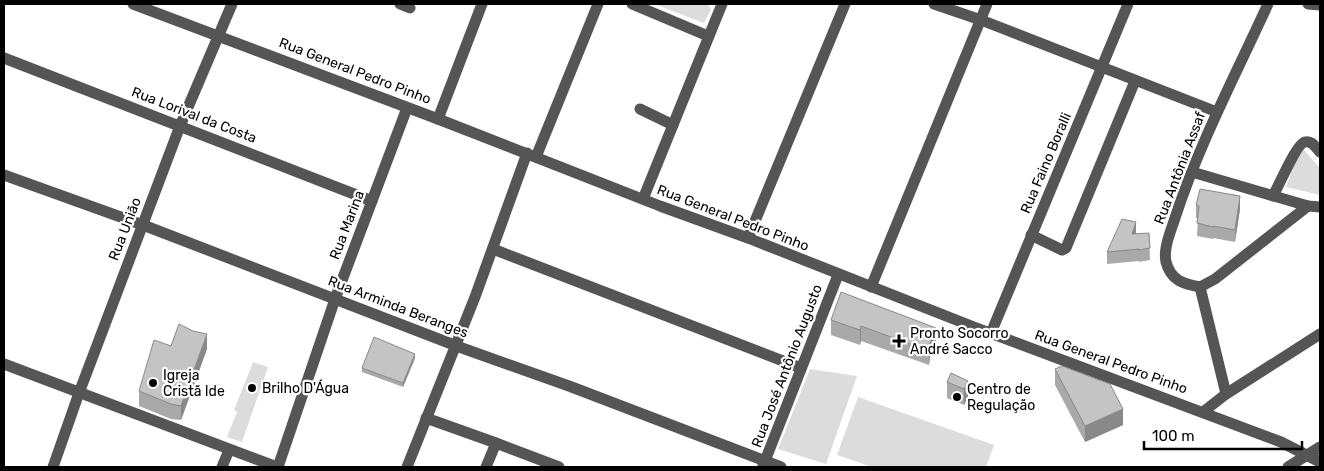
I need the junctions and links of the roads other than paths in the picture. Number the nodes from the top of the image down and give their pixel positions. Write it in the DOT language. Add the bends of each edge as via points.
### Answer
graph roads {
  1 [pos="133,4"];
  2 [pos="232,4"];
  3 [pos="482,4"];
  4 [pos="598,4"];
  5 [pos="632,4"];
  6 [pos="721,4"];
  7 [pos="846,4"];
  8 [pos="934,4"];
  9 [pos="987,4"];
  10 [pos="1128,4"];
  11 [pos="1268,4"];
  12 [pos="1308,4"];
  13 [pos="1320,5"];
  14 [pos="980,20"];
  15 [pos="218,36"];
  16 [pos="708,36"];
  17 [pos="4,58"];
  18 [pos="1101,68"];
  19 [pos="1136,81"];
  20 [pos="407,108"];
  21 [pos="640,109"];
  22 [pos="1217,112"];
  23 [pos="438,119"];
  24 [pos="673,125"];
  25 [pos="180,126"];
  26 [pos="1320,152"];
  27 [pos="531,155"];
  28 [pos="1192,172"];
  29 [pos="4,175"];
  30 [pos="1273,196"];
  31 [pos="643,199"];
  32 [pos="372,201"];
  33 [pos="1308,206"];
  34 [pos="1320,207"];
  35 [pos="143,225"];
  36 [pos="1032,236"];
  37 [pos="748,238"];
  38 [pos="493,249"];
  39 [pos="838,275"];
  40 [pos="871,287"];
  41 [pos="1200,287"];
  42 [pos="335,299"];
  43 [pos="990,333"];
  44 [pos="1320,334"];
  45 [pos="456,345"];
  46 [pos="4,364"];
  47 [pos="801,368"];
  48 [pos="79,393"];
  49 [pos="1226,394"];
  50 [pos="1203,412"];
  51 [pos="426,418"];
  52 [pos="496,443"];
  53 [pos="1320,447"];
  54 [pos="229,450"];
  55 [pos="1307,454"];
  56 [pos="1320,462"];
  57 [pos="764,464"];
  58 [pos="53,467"];
  59 [pos="222,467"];
  60 [pos="277,467"];
  61 [pos="407,467"];
  62 [pos="486,467"];
  63 [pos="559,467"];
  64 [pos="781,467"];
  65 [pos="1288,467"];
  1 -- 15 [label="street, Rua General Pedro Pinho"];
  2 -- 15 [label="street, Rua União"];
  3 -- 23 [label="street"];
  4 -- 27 [label="street"];
  5 -- 16 [label="street"];
  6 -- 16 [label="street"];
  7 -- 37 [label="street"];
  8 -- 14 [label="street"];
  9 -- 14 [label="street"];
  10 -- 18 [label="street, Rua Faino Boralli"];
  11 -- 22 [label="street, Rua Antônia Assaf"];
  12 -- 13 [label="street"];
  14 -- 18 [label="street"];
  14 -- 40 [label="street"];
  15 -- 20 [label="street, Rua General Pedro Pinho"];
  15 -- 25 [label="street, Rua União"];
  16 -- 24 [label="street"];
  17 -- 25 [label="street, Rua Lorival da Costa"];
  18 -- 19 [label="street"];
  18 -- 36 [label="street, Rua Faino Boralli"];
  19 -- 22 [label="street"];
  19 -- 36 [label="street" via="1065,249"];
  20 -- 23 [label="street, Rua General Pedro Pinho"];
  20 -- 32 [label="street, Rua Marina"];
  21 -- 24 [label="street"];
  22 -- 28 [label="street, Rua Antônia Assaf"];
  23 -- 27 [label="street, Rua General Pedro Pinho"];
  24 -- 31 [label="street"];
  25 -- 32 [label="street, Rua Lorival da Costa"];
  25 -- 35 [label="street, Rua União"];
  26 -- 30 [label="street" via="1310,142 1301,143"];
  27 -- 31 [label="street, Rua General Pedro Pinho"];
  27 -- 38 [label="street"];
  28 -- 30 [label="street"];
  28 -- 41 [label="street, Rua Antônia Assaf" via="1165,256 1171,274 1178,281"];
  29 -- 35 [label="street, Rua Arminda Beranges"];
  30 -- 33 [label="street"];
  31 -- 37 [label="street, Rua General Pedro Pinho"];
  32 -- 42 [label="street, Rua Marina"];
  33 -- 34 [label="street"];
  33 -- 41 [label="street"];
  35 -- 42 [label="street, Rua Arminda Beranges"];
  35 -- 48 [label="street, Rua União"];
  36 -- 43 [label="street, Rua Faino Boralli"];
  37 -- 39 [label="street, Rua General Pedro Pinho"];
  38 -- 45 [label="street"];
  38 -- 47 [label="street"];
  39 -- 40 [label="street, Rua General Pedro Pinho"];
  39 -- 47 [label="street, Rua José Antônio Augusto"];
  40 -- 43 [label="street, Rua General Pedro Pinho"];
  41 -- 49 [label="street"];
  42 -- 45 [label="street, Rua Arminda Beranges"];
  42 -- 60 [label="street, Rua Marina"];
  43 -- 50 [label="street, Rua General Pedro Pinho"];
  44 -- 49 [label="street"];
  45 -- 51 [label="street"];
  45 -- 57 [label="street, Rua Arminda Beranges"];
  46 -- 48 [label="street"];
  47 -- 57 [label="street, Rua José Antônio Augusto"];
  48 -- 54 [label="street"];
  48 -- 58 [label="street, Rua União"];
  49 -- 50 [label="street"];
  50 -- 55 [label="street, Rua General Pedro Pinho"];
  51 -- 52 [label="street"];
  51 -- 61 [label="street"];
  52 -- 62 [label="street"];
  52 -- 63 [label="street"];
  53 -- 55 [label="street"];
  54 -- 59 [label="street"];
  54 -- 60 [label="street"];
  55 -- 56 [label="street, Rua General Pedro Pinho"];
  55 -- 65 [label="street"];
  57 -- 64 [label="street, Rua Arminda Beranges"];
}
